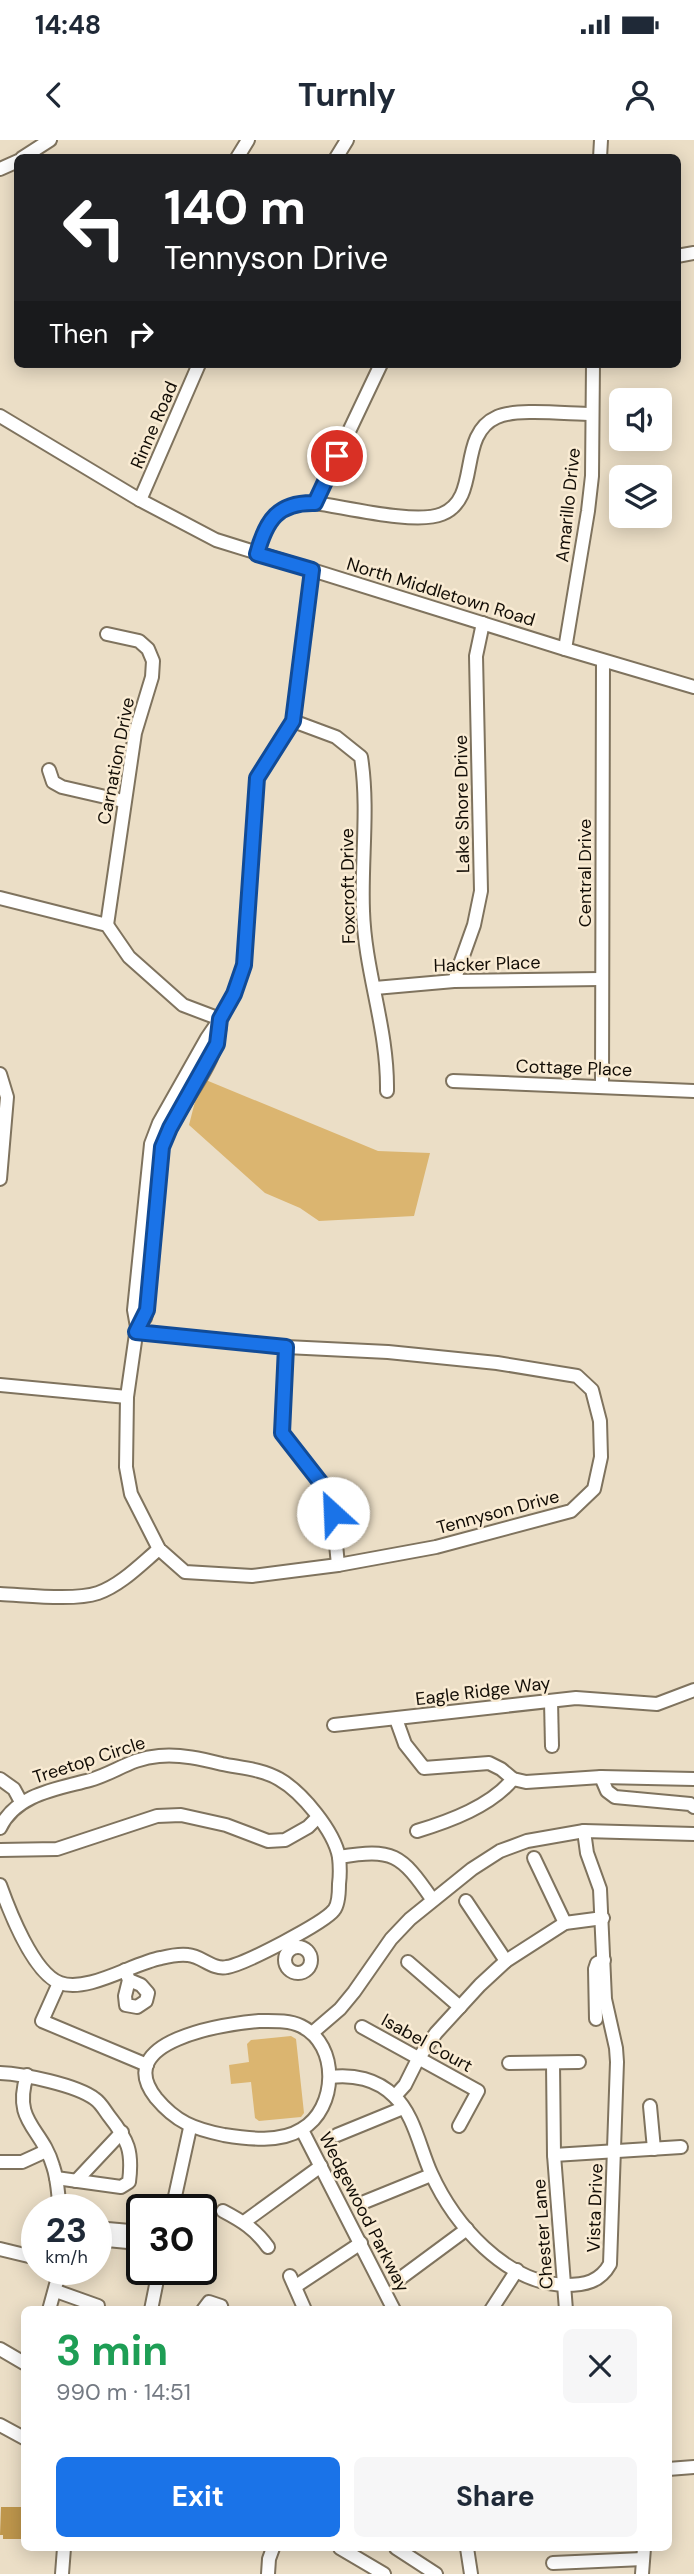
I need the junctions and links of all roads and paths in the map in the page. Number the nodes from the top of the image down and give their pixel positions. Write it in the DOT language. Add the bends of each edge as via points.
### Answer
graph roads {
  1 [pos="50,140"];
  2 [pos="28,154"];
  3 [pos="195,368"];
  4 [pos="379,368"];
  5 [pos="593,368"];
  6 [pos="592,414"];
  7 [pos="0,416"];
  8 [pos="141,500"];
  9 [pos="315,503"];
  10 [pos="257,554"];
  11 [pos="312,570"];
  12 [pos="483,623"];
  13 [pos="107,634"];
  14 [pos="565,649"];
  15 [pos="603,661"];
  16 [pos="694,687"];
  17 [pos="293,721"];
  18 [pos="49,770"];
  19 [pos="123,802"];
  20 [pos="0,898"];
  21 [pos="107,925"];
  22 [pos="601,979"];
  23 [pos="454,981"];
  24 [pos="375,988"];
  25 [pos="220,1019"];
  26 [pos="0,1074"];
  27 [pos="453,1081"];
  28 [pos="602,1086"];
  29 [pos="387,1091"];
  30 [pos="694,1091"];
  31 [pos="0,1180"];
  32 [pos="137,1330"];
  33 [pos="286,1347"];
  34 [pos="0,1385"];
  35 [pos="127,1397"];
  36 [pos="159,1549"];
  37 [pos="338,1565"];
  38 [pos="0,1594"];
  39 [pos="694,1690"];
  40 [pos="551,1701"];
  41 [pos="396,1719"];
  42 [pos="334,1726"];
  43 [pos="552,1746"];
  44 [pos="601,1777"];
  45 [pos="0,1779"];
  46 [pos="513,1779"];
  47 [pos="694,1779"];
  48 [pos="21,1802"];
  49 [pos="694,1807"];
  50 [pos="318,1817"];
  51 [pos="0,1828"];
  52 [pos="417,1831"];
  53 [pos="584,1831"];
  54 [pos="694,1834"];
  55 [pos="0,1850"];
  56 [pos="338,1857"];
  57 [pos="534,1857"];
  58 [pos="0,1885"];
  59 [pos="432,1899"];
  60 [pos="466,1901"];
  61 [pos="603,1918"];
  62 [pos="565,1923"];
  63 [pos="506,1961"];
  64 [pos="604,1961"];
  65 [pos="408,1962"];
  66 [pos="59,1983"];
  67 [pos="460,2007"];
  68 [pos="596,2019"];
  69 [pos="362,2027"];
  70 [pos="312,2033"];
  71 [pos="418,2059"];
  72 [pos="579,2062"];
  73 [pos="509,2063"];
  74 [pos="553,2063"];
  75 [pos="147,2065"];
  76 [pos="0,2073"];
  77 [pos="27,2075"];
  78 [pos="330,2077"];
  79 [pos="395,2096"];
  80 [pos="650,2106"];
  81 [pos="403,2108"];
  82 [pos="459,2126"];
  83 [pos="190,2128"];
  84 [pos="302,2130"];
  85 [pos="122,2132"];
  86 [pos="337,2135"];
  87 [pos="681,2147"];
  88 [pos="654,2149"];
  89 [pos="46,2151"];
  90 [pos="615,2152"];
  91 [pos="555,2155"];
  92 [pos="0,2162"];
  93 [pos="321,2166"];
  94 [pos="431,2175"];
  95 [pos="56,2178"];
  96 [pos="76,2181"];
  97 [pos="58,2194"];
  98 [pos="176,2194"];
  99 [pos="362,2203"];
  100 [pos="223,2211"];
  101 [pos="244,2222"];
  102 [pos="467,2230"];
  103 [pos="361,2244"];
  104 [pos="268,2246"];
  105 [pos="0,2249"];
  106 [pos="21,2254"];
  107 [pos="517,2270"];
  108 [pos="398,2280"];
  109 [pos="57,2285"];
  110 [pos="156,2285"];
  111 [pos="564,2285"];
  112 [pos="56,2291"];
  113 [pos="50,2306"];
  114 [pos="98,2306"];
  115 [pos="152,2306"];
  116 [pos="303,2306"];
  117 [pos="392,2306"];
  118 [pos="494,2306"];
  119 [pos="566,2306"];
  120 [pos="0,2349"];
  121 [pos="21,2361"];
  122 [pos="0,2425"];
  123 [pos="21,2436"];
  124 [pos="694,2467"];
  125 [pos="672,2469"];
  126 [pos="64,2551"];
  127 [pos="272,2551"];
  128 [pos="345,2551"];
  129 [pos="401,2551"];
  130 [pos="467,2551"];
  131 [pos="644,2554"];
  132 [pos="553,2564"];
  133 [pos="62,2574"];
  134 [pos="268,2574"];
  135 [pos="384,2574"];
  136 [pos="436,2574"];
  137 [pos="471,2574"];
  138 [pos="642,2574"];
  1 -- 2 [label="street"];
  3 -- 8 [label="street, Rinne Road"];
  4 -- 9 [label="street"];
  5 -- 6 [label="street, Amarillo Drive"];
  6 -- 9 [label="street" via="496,417 473,444 462,497 440,515 422,519"];
  6 -- 14 [label="street, Amarillo Drive" via="588,511"];
  7 -- 8 [label="street, North Middletown Road"];
  8 -- 10 [label="street, North Middletown Road" via="216,540"];
  9 -- 10 [label="street" via="300,502 274,516 263,532"];
  10 -- 11 [label="street, North Middletown Road"];
  11 -- 12 [label="street, North Middletown Road"];
  11 -- 17 [label="street, Tennyson Drive"];
  12 -- 14 [label="street, North Middletown Road"];
  12 -- 23 [label="street, Lake Shore Drive" via="476,656 481,891"];
  13 -- 19 [label="street, Carnation Drive" via="139,641 153,661"];
  14 -- 15 [label="street, North Middletown Road"];
  15 -- 16 [label="street, North Middletown Road"];
  15 -- 22 [label="street, Central Drive"];
  17 -- 24 [label="street, Foxcroft Drive" via="336,737 361,757 365,782 363,911"];
  17 -- 25 [label="street, Tennyson Drive" via="257,778 244,965"];
  18 -- 19 [label="street" via="53,782 62,788"];
  19 -- 21 [label="street, Carnation Drive"];
  20 -- 21 [label="street"];
  21 -- 25 [label="street" via="129,957 183,1005"];
  22 -- 23 [label="street, Hacker Place"];
  22 -- 28 [label="street, Central Drive"];
  23 -- 24 [label="street, Hacker Place"];
  24 -- 29 [label="street, Foxcroft Drive" via="386,1043"];
  25 -- 32 [label="street, Tennyson Drive" via="217,1044 162,1147 147,1310"];
  26 -- 31 [label="street" via="7,1097"];
  27 -- 28 [label="street, Cottage Place"];
  28 -- 30 [label="street, Cottage Place"];
  32 -- 33 [label="street, Tennyson Drive"];
  32 -- 35 [label="street, Tennyson Drive"];
  33 -- 37 [label="street" via="282,1433 328,1492"];
  33 -- 37 [label="street, Tennyson Drive" via="388,1352 576,1376 592,1390 600,1421 601,1457 594,1489 571,1511 436,1547"];
  34 -- 35 [label="street"];
  35 -- 36 [label="street, Tennyson Drive" via="126,1467 131,1494"];
  36 -- 37 [label="street, Tennyson Drive" via="185,1572 252,1576"];
  36 -- 38 [label="street" via="128,1576 97,1593 64,1597"];
  39 -- 40 [label="street, Eagle Ridge Way" via="657,1704 576,1698"];
  40 -- 41 [label="street, Eagle Ridge Way"];
  40 -- 43 [label="street"];
  41 -- 42 [label="street"];
  41 -- 46 [label="street, Eagle Ridge Way" via="405,1744 424,1768 489,1763"];
  44 -- 46 [label="street, Eagle Ridge Way"];
  44 -- 47 [label="street, Eagle Ridge Way"];
  44 -- 49 [label="street" via="615,1797"];
  45 -- 48 [label="street" via="15,1789"];
  46 -- 52 [label="street" via="492,1798"];
  48 -- 50 [label="street, Treetop Circle" via="96,1778 130,1761 190,1757 278,1779"];
  48 -- 51 [label="street, Treetop Circle"];
  50 -- 55 [label="street" via="285,1840 268,1841 181,1815 157,1815 57,1849"];
  50 -- 56 [label="street, Treetop Circle"];
  53 -- 54 [label="street"];
  53 -- 59 [label="street" via="527,1840 500,1851"];
  53 -- 61 [label="street, Vista Drive"];
  56 -- 59 [label="street" via="364,1852 399,1859"];
  56 -- 66 [label="street, Treetop Circle" via="340,1886 334,1911 289,1945 227,1967 189,1955 160,1958 127,1975 74,1986"];
  57 -- 62 [label="street"];
  58 -- 66 [label="street" via="17,1931"];
  59 -- 70 [label="street" via="391,1939 340,2009"];
  60 -- 63 [label="street"];
  61 -- 62 [label="street"];
  61 -- 64 [label="street, Vista Drive"];
  62 -- 63 [label="street"];
  63 -- 67 [label="street"];
  64 -- 68 [label="street" via="595,1969"];
  64 -- 90 [label="street, Vista Drive" via="605,1999 617,2062"];
  65 -- 67 [label="street"];
  66 -- 75 [label="street" via="42,2021"];
  67 -- 71 [label="street"];
  69 -- 71 [label="street, Isabel Court"];
  70 -- 75 [label="street" via="287,2022 226,2024 172,2042 156,2051"];
  70 -- 78 [label="street" via="324,2050"];
  71 -- 79 [label="street"];
  71 -- 82 [label="street, Isabel Court" via="478,2091"];
  72 -- 74 [label="street"];
  73 -- 74 [label="street"];
  74 -- 91 [label="street, Chester Lane"];
  75 -- 83 [label="street" via="147,2083 156,2098"];
  76 -- 77 [label="street"];
  77 -- 85 [label="street" via="96,2100"];
  77 -- 89 [label="street" via="21,2094 24,2113"];
  78 -- 79 [label="street, Vista Drive" via="359,2077"];
  78 -- 84 [label="street" via="325,2105"];
  79 -- 81 [label="street, Vista Drive"];
  80 -- 88 [label="street"];
  81 -- 86 [label="street"];
  81 -- 94 [label="street, Vista Drive"];
  83 -- 84 [label="street" via="265,2139"];
  83 -- 98 [label="street"];
  84 -- 93 [label="street, Wedgewood Parkway"];
  85 -- 96 [label="street"];
  85 -- 96 [label="street" via="130,2148 129,2182 121,2187"];
  87 -- 88 [label="street, Chester Lane"];
  88 -- 90 [label="street, Chester Lane"];
  89 -- 92 [label="street" via="22,2162"];
  89 -- 95 [label="street"];
  90 -- 91 [label="street, Chester Lane"];
  90 -- 111 [label="street, Vista Drive" via="610,2264 593,2282"];
  91 -- 111 [label="street, Chester Lane"];
  93 -- 101 [label="street"];
  93 -- 103 [label="street, Wedgewood Parkway"];
  94 -- 99 [label="street"];
  94 -- 102 [label="street, Vista Drive"];
  95 -- 96 [label="street"];
  95 -- 97 [label="street"];
  100 -- 101 [label="street"];
  101 -- 104 [label="street"];
  102 -- 107 [label="street, Vista Drive"];
  102 -- 108 [label="street"];
  103 -- 116 [label="street" via="293,2281"];
  103 -- 117 [label="street, Wedgewood Parkway"];
  105 -- 106 [label="street"];
  107 -- 111 [label="street, Vista Drive"];
  107 -- 118 [label="street"];
  109 -- 112 [label="street"];
  110 -- 115 [label="street"];
  111 -- 119 [label="street, Chester Lane"];
  112 -- 113 [label="street"];
  112 -- 114 [label="street"];
  120 -- 121 [label="street"];
  122 -- 123 [label="street"];
  124 -- 125 [label="street"];
  126 -- 133 [label="street"];
  127 -- 134 [label="street"];
  128 -- 135 [label="street"];
  129 -- 136 [label="street"];
  130 -- 137 [label="street"];
  131 -- 132 [label="street"];
  131 -- 138 [label="street"];
}
